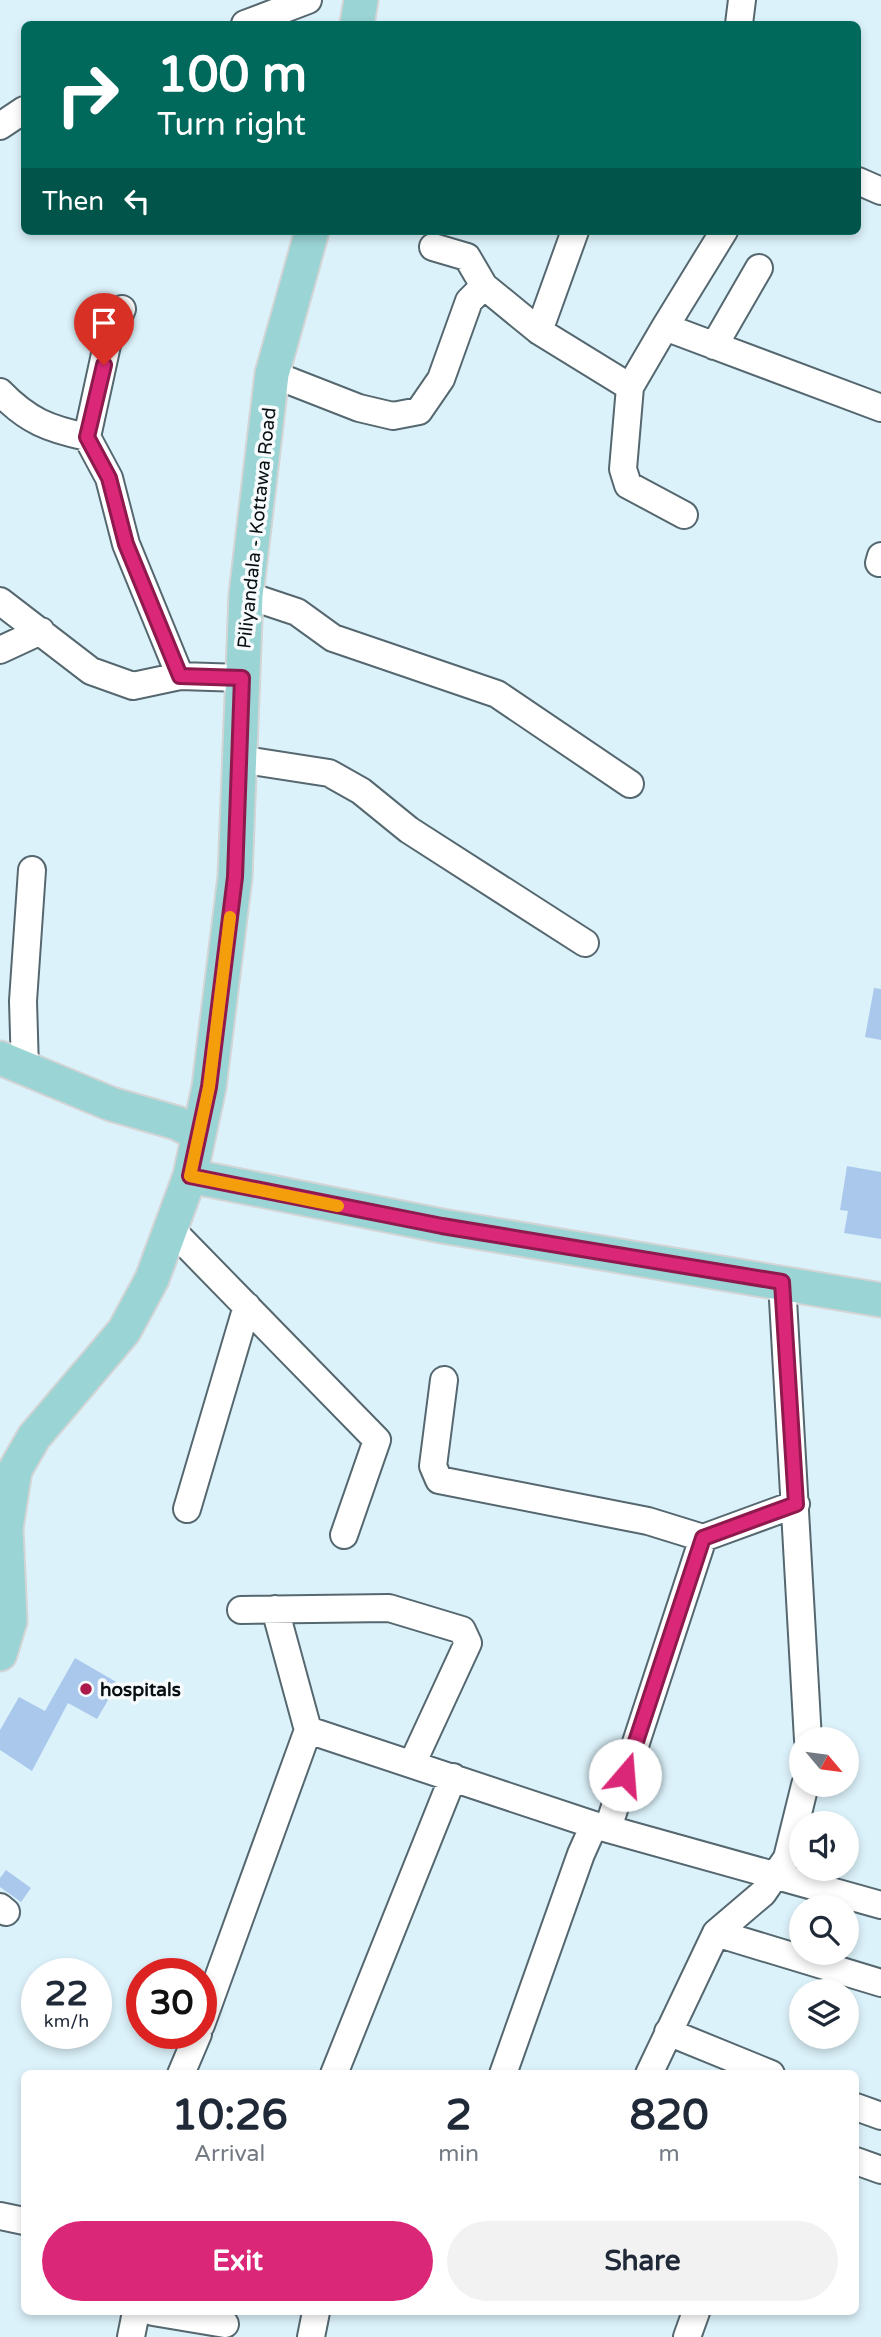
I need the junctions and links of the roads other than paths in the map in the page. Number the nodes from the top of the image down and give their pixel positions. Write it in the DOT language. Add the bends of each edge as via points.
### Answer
graph roads {
  1 [pos="308,0"];
  2 [pos="361,0"];
  3 [pos="742,0"];
  4 [pos="253,21"];
  5 [pos="358,21"];
  6 [pos="739,21"];
  7 [pos="21,112"];
  8 [pos="0,126"];
  9 [pos="861,182"];
  10 [pos="881,191"];
  11 [pos="311,235"];
  12 [pos="574,235"];
  13 [pos="722,235"];
  14 [pos="433,247"];
  15 [pos="759,268"];
  16 [pos="484,286"];
  17 [pos="122,309"];
  18 [pos="665,327"];
  19 [pos="539,331"];
  20 [pos="714,346"];
  21 [pos="272,374"];
  22 [pos="629,387"];
  23 [pos="0,392"];
  24 [pos="881,408"];
  25 [pos="87,437"];
  26 [pos="684,515"];
  27 [pos="246,595"];
  28 [pos="0,601"];
  29 [pos="41,631"];
  30 [pos="0,650"];
  31 [pos="180,676"];
  32 [pos="242,678"];
  33 [pos="239,759"];
  34 [pos="630,784"];
  35 [pos="32,870"];
  36 [pos="585,943"];
  37 [pos="13,1064"];
  38 [pos="198,1134"];
  39 [pos="190,1176"];
  40 [pos="170,1228"];
  41 [pos="782,1282"];
  42 [pos="881,1300"];
  43 [pos="247,1306"];
  44 [pos="444,1380"];
  45 [pos="796,1504"];
  46 [pos="187,1509"];
  47 [pos="344,1535"];
  48 [pos="703,1538"];
  49 [pos="275,1609"];
  50 [pos="242,1610"];
  51 [pos="0,1654"];
  52 [pos="807,1727"];
  53 [pos="308,1730"];
  54 [pos="412,1764"];
  55 [pos="453,1777"];
  56 [pos="802,1797"];
  57 [pos="601,1827"];
  58 [pos="776,1874"];
  59 [pos="881,1905"];
  60 [pos="716,1933"];
  61 [pos="217,1981"];
  62 [pos="881,1983"];
  63 [pos="668,2032"];
  64 [pos="192,2049"];
  65 [pos="183,2070"];
  66 [pos="336,2070"];
  67 [pos="504,2070"];
  68 [pos="651,2070"];
  69 [pos="761,2070"];
  70 [pos="859,2109"];
  71 [pos="881,2116"];
  72 [pos="859,2162"];
  73 [pos="881,2170"];
  74 [pos="0,2216"];
  75 [pos="21,2220"];
  76 [pos="135,2315"];
  77 [pos="171,2315"];
  78 [pos="315,2315"];
  79 [pos="695,2315"];
  80 [pos="225,2324"];
  81 [pos="131,2337"];
  82 [pos="311,2337"];
  83 [pos="687,2337"];
  1 -- 4 [label="street"];
  2 -- 5 [label="main road"];
  3 -- 6 [label="street"];
  7 -- 8 [label="street"];
  9 -- 10 [label="street"];
  11 -- 21 [label="main road, Piliyandala - Kottawa Road"];
  12 -- 19 [label="street"];
  13 -- 18 [label="street"];
  14 -- 16 [label="street" via="467,257"];
  15 -- 20 [label="street"];
  16 -- 19 [label="street"];
  16 -- 21 [label="street" via="470,301 441,379 419,411 393,416 359,408"];
  17 -- 25 [label="street" via="107,345"];
  18 -- 20 [label="street"];
  18 -- 22 [label="street"];
  19 -- 22 [label="street"];
  20 -- 24 [label="street"];
  21 -- 27 [label="main road, Piliyandala - Kottawa Road"];
  22 -- 26 [label="street" via="625,479 628,485"];
  23 -- 25 [label="street" via="14,407 50,429"];
  25 -- 31 [label="street" via="109,478 126,544"];
  27 -- 32 [label="main road, Piliyandala - Kottawa Road"];
  27 -- 34 [label="street" via="297,612 333,638 497,694"];
  28 -- 29 [label="street"];
  29 -- 30 [label="street"];
  29 -- 31 [label="street" via="91,671 133,686"];
  31 -- 32 [label="street"];
  32 -- 33 [label="main road, Piliyandala - Kottawa Road"];
  33 -- 36 [label="street" via="328,773"];
  33 -- 38 [label="main road, Piliyandala - Kottawa Road" via="235,877 209,1087"];
  35 -- 37 [label="street" via="23,1001"];
  37 -- 38 [label="main road"];
  38 -- 39 [label="main road, Piliyandala - Kottawa Road"];
  39 -- 40 [label="main road, Piliyandala - Kottawa Road"];
  39 -- 41 [label="main road" via="442,1226"];
  40 -- 43 [label="street"];
  40 -- 51 [label="main road, Piliyandala - Kottawa Road" via="152,1279 124,1331 34,1437 15,1470 6,1528 10,1621"];
  41 -- 42 [label="main road"];
  41 -- 45 [label="street"];
  43 -- 46 [label="street"];
  43 -- 47 [label="street" via="377,1440"];
  44 -- 48 [label="street" via="433,1466 439,1479 648,1521"];
  45 -- 48 [label="street"];
  45 -- 52 [label="street"];
  48 -- 57 [label="street"];
  49 -- 50 [label="street"];
  49 -- 53 [label="street"];
  49 -- 54 [label="street" via="389,1608 462,1630 468,1643"];
  53 -- 54 [label="street"];
  53 -- 61 [label="street"];
  54 -- 55 [label="street"];
  55 -- 57 [label="street"];
  55 -- 66 [label="street"];
  56 -- 58 [label="street" via="787,1858"];
  57 -- 58 [label="street"];
  57 -- 67 [label="street" via="581,1854"];
  58 -- 59 [label="street"];
  58 -- 60 [label="street" via="763,1893"];
  60 -- 62 [label="street"];
  60 -- 63 [label="street"];
  63 -- 68 [label="street"];
  63 -- 69 [label="street"];
  64 -- 65 [label="street"];
  70 -- 71 [label="street"];
  72 -- 73 [label="street"];
  74 -- 75 [label="street"];
  76 -- 81 [label="street"];
  77 -- 80 [label="street"];
  78 -- 82 [label="street"];
  79 -- 83 [label="street"];
}
